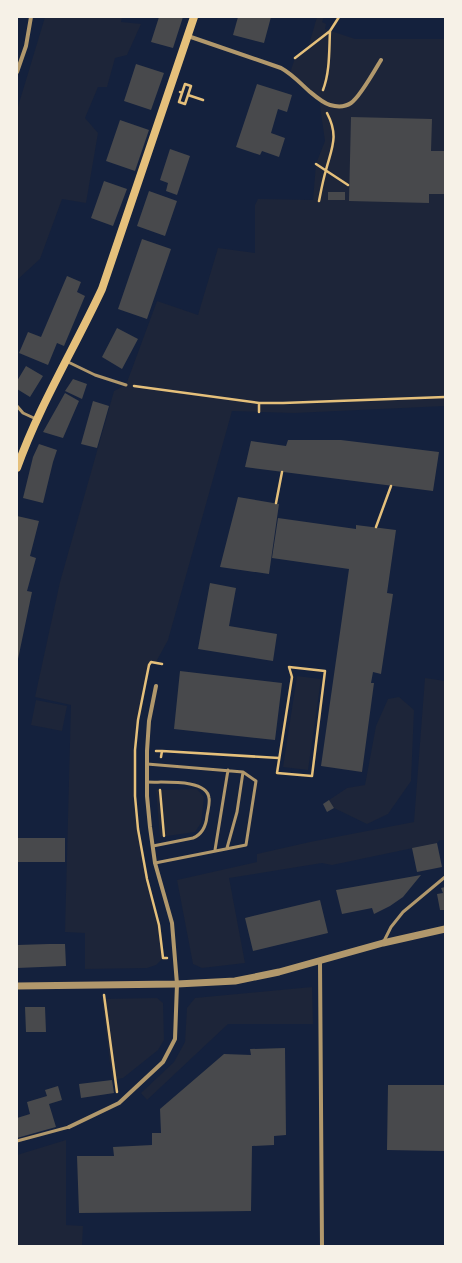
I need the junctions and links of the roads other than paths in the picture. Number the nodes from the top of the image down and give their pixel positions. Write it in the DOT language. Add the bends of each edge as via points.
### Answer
graph roads {
  1 [pos="31,17"];
  2 [pos="194,17"];
  3 [pos="188,36"];
  4 [pos="381,60"];
  5 [pos="17,72"];
  6 [pos="66,361"];
  7 [pos="126,385"];
  8 [pos="17,406"];
  9 [pos="36,419"];
  10 [pos="17,468"];
  11 [pos="156,686"];
  12 [pos="147,764"];
  13 [pos="228,770"];
  14 [pos="243,772"];
  15 [pos="147,782"];
  16 [pos="152,846"];
  17 [pos="227,848"];
  18 [pos="214,850"];
  19 [pos="155,863"];
  20 [pos="445,877"];
  21 [pos="445,929"];
  22 [pos="383,943"];
  23 [pos="320,962"];
  24 [pos="177,984"];
  25 [pos="17,986"];
  26 [pos="70,1127"];
  27 [pos="17,1140"];
  28 [pos="322,1246"];
  1 -- 5 [label="street" via="26,46"];
  2 -- 3 [label="main road"];
  3 -- 4 [label="street" via="281,68 319,98 329,104 340,106 351,103 360,93"];
  3 -- 6 [label="main road" via="102,290"];
  6 -- 7 [label="lane" via="95,375"];
  6 -- 9 [label="main road"];
  8 -- 9 [label="lane" via="23,413"];
  9 -- 10 [label="main road"];
  11 -- 12 [label="street" via="149,721"];
  12 -- 13 [label="lane"];
  12 -- 15 [label="street"];
  13 -- 14 [label="lane"];
  13 -- 18 [label="lane"];
  14 -- 17 [label="lane" via="237,812"];
  14 -- 17 [label="lane" via="256,781 246,845"];
  15 -- 16 [label="street"];
  15 -- 16 [label="lane" via="199,785 209,797 207,820 198,836"];
  16 -- 19 [label="street"];
  17 -- 18 [label="lane"];
  18 -- 19 [label="lane"];
  19 -- 24 [label="street" via="172,923"];
  20 -- 22 [label="lane" via="403,912"];
  21 -- 22 [label="street"];
  22 -- 23 [label="street"];
  23 -- 24 [label="street" via="235,981"];
  23 -- 28 [label="street"];
  24 -- 25 [label="street"];
  24 -- 26 [label="street" via="176,1039 163,1062 119,1103"];
  26 -- 27 [label="lane"];
}
